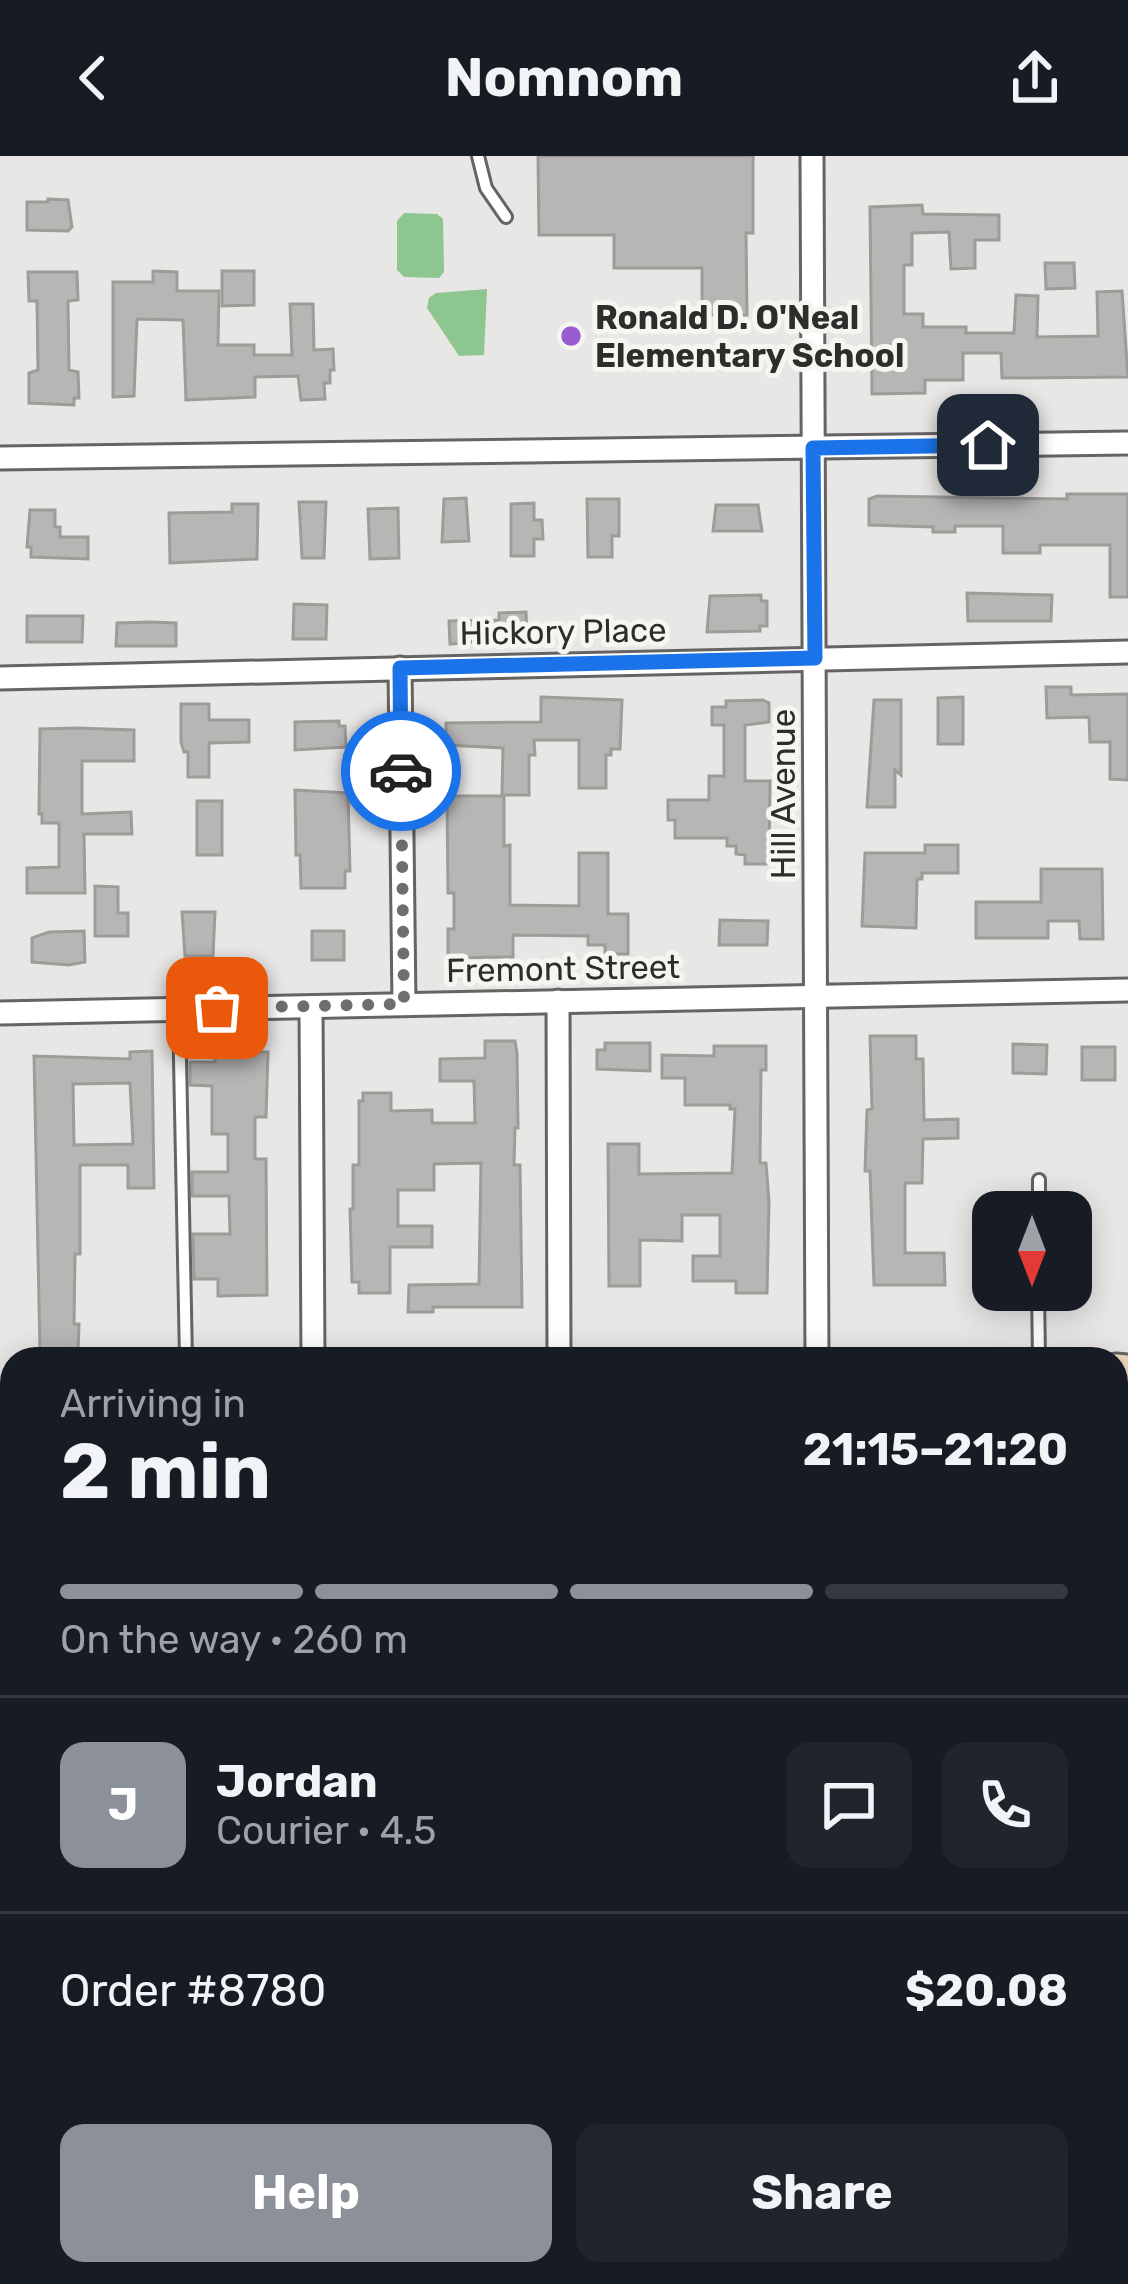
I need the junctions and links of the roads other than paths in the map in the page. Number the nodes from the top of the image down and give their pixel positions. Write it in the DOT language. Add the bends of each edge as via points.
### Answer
graph roads {
  1 [pos="478,156"];
  2 [pos="812,156"];
  3 [pos="506,217"];
  4 [pos="1128,443"];
  5 [pos="813,448"];
  6 [pos="0,458"];
  7 [pos="1128,652"];
  8 [pos="815,658"];
  9 [pos="400,668"];
  10 [pos="0,678"];
  11 [pos="1128,990"];
  12 [pos="817,997"];
  13 [pos="558,1001"];
  14 [pos="404,1004"];
  15 [pos="310,1007"];
  16 [pos="179,1009"];
  17 [pos="0,1013"];
  18 [pos="1039,1180"];
  19 [pos="1039,1191"];
  20 [pos="1039,1311"];
  21 [pos="186,1347"];
  22 [pos="313,1347"];
  23 [pos="559,1347"];
  24 [pos="817,1347"];
  25 [pos="1040,1347"];
  1 -- 3 [label="lane" via="486,188"];
  2 -- 5 [label="street, Hill Avenue"];
  4 -- 5 [label="street"];
  5 -- 6 [label="street"];
  5 -- 8 [label="street, Hill Avenue"];
  7 -- 8 [label="street, Hickory Place"];
  8 -- 9 [label="street, Hickory Place"];
  8 -- 12 [label="street, Hill Avenue"];
  9 -- 10 [label="street, Hickory Place"];
  9 -- 14 [label="street"];
  11 -- 12 [label="street, Fremont Street"];
  12 -- 13 [label="street, Fremont Street"];
  12 -- 24 [label="street, Hill Avenue"];
  13 -- 14 [label="street, Fremont Street"];
  13 -- 23 [label="street"];
  14 -- 15 [label="street, Fremont Street"];
  15 -- 16 [label="street, Fremont Street"];
  15 -- 22 [label="street"];
  16 -- 17 [label="street, Fremont Street"];
  16 -- 21 [label="lane"];
  18 -- 19 [label="lane"];
  20 -- 25 [label="lane"];
}
